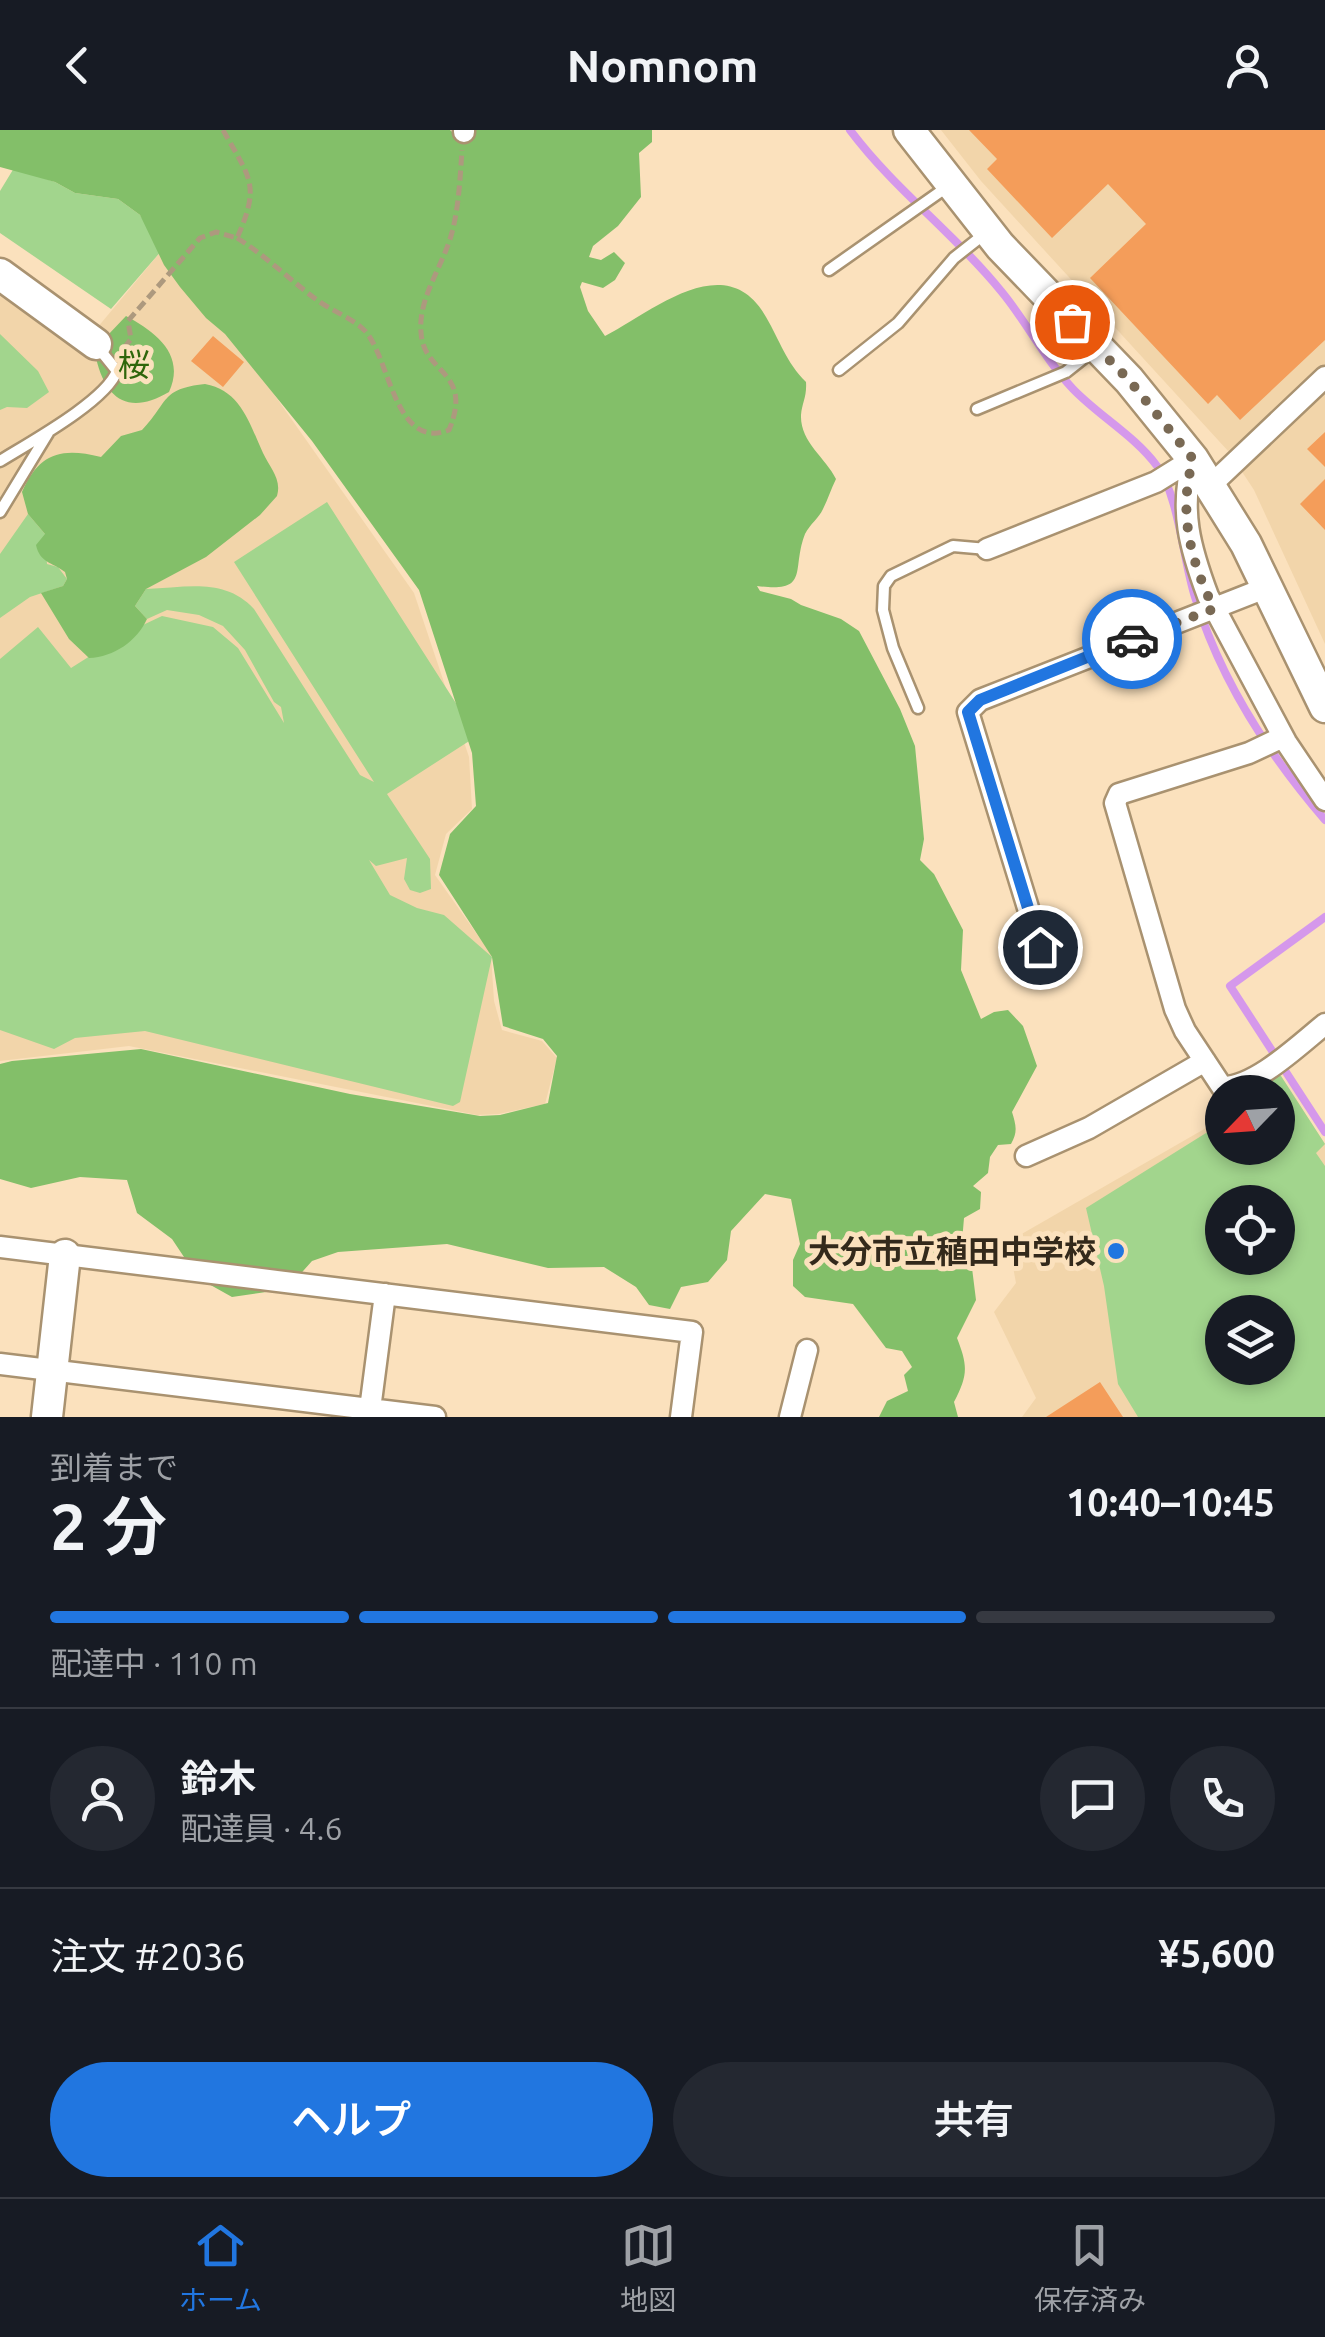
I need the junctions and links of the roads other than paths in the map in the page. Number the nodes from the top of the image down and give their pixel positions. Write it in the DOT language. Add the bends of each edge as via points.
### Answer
graph roads {
  1 [pos="909,130"];
  2 [pos="950,185"];
  3 [pos="988,232"];
  4 [pos="828,270"];
  5 [pos="0,274"];
  6 [pos="1097,346"];
  7 [pos="104,353"];
  8 [pos="839,370"];
  9 [pos="1325,377"];
  10 [pos="977,410"];
  11 [pos="49,432"];
  12 [pos="0,460"];
  13 [pos="1172,472"];
  14 [pos="1210,485"];
  15 [pos="0,512"];
  16 [pos="987,548"];
  17 [pos="1268,587"];
  18 [pos="1205,612"];
  19 [pos="1325,707"];
  20 [pos="918,708"];
  21 [pos="1283,738"];
  22 [pos="1325,800"];
  23 [pos="1040,947"];
  24 [pos="1325,1024"];
  25 [pos="1205,1061"];
  26 [pos="1026,1156"];
  27 [pos="0,1247"];
  28 [pos="65,1255"];
  29 [pos="384,1294"];
  30 [pos="807,1350"];
  31 [pos="0,1364"];
  32 [pos="52,1371"];
  33 [pos="370,1413"];
  34 [pos="46,1417"];
  35 [pos="435,1417"];
  36 [pos="681,1417"];
  37 [pos="790,1417"];
  1 -- 2 [label="street"];
  2 -- 3 [label="street"];
  2 -- 4 [label="lane"];
  3 -- 6 [label="street"];
  3 -- 8 [label="lane" via="954,258 898,323"];
  5 -- 7 [label="street"];
  6 -- 10 [label="lane" via="1066,372"];
  6 -- 13 [label="street" via="1129,380"];
  7 -- 11 [label="lane" via="118,371 108,388"];
  9 -- 14 [label="street"];
  11 -- 12 [label="lane"];
  11 -- 15 [label="lane"];
  13 -- 14 [label="street"];
  13 -- 16 [label="street"];
  13 -- 18 [label="street" via="1185,488"];
  14 -- 17 [label="street"];
  16 -- 20 [label="lane" via="953,546 890,576 884,586 884,618"];
  17 -- 18 [label="street"];
  17 -- 19 [label="street"];
  18 -- 21 [label="street"];
  18 -- 23 [label="street" via="980,700 968,712"];
  21 -- 22 [label="street"];
  21 -- 25 [label="street" via="1116,798 1175,1009"];
  24 -- 25 [label="street" via="1279,1061 1227,1088"];
  25 -- 26 [label="street"];
  27 -- 28 [label="street"];
  28 -- 29 [label="street"];
  28 -- 32 [label="street"];
  29 -- 33 [label="street"];
  29 -- 36 [label="street" via="692,1332"];
  30 -- 37 [label="street"];
  31 -- 32 [label="street"];
  32 -- 33 [label="street"];
  32 -- 34 [label="street"];
  33 -- 35 [label="street"];
}
